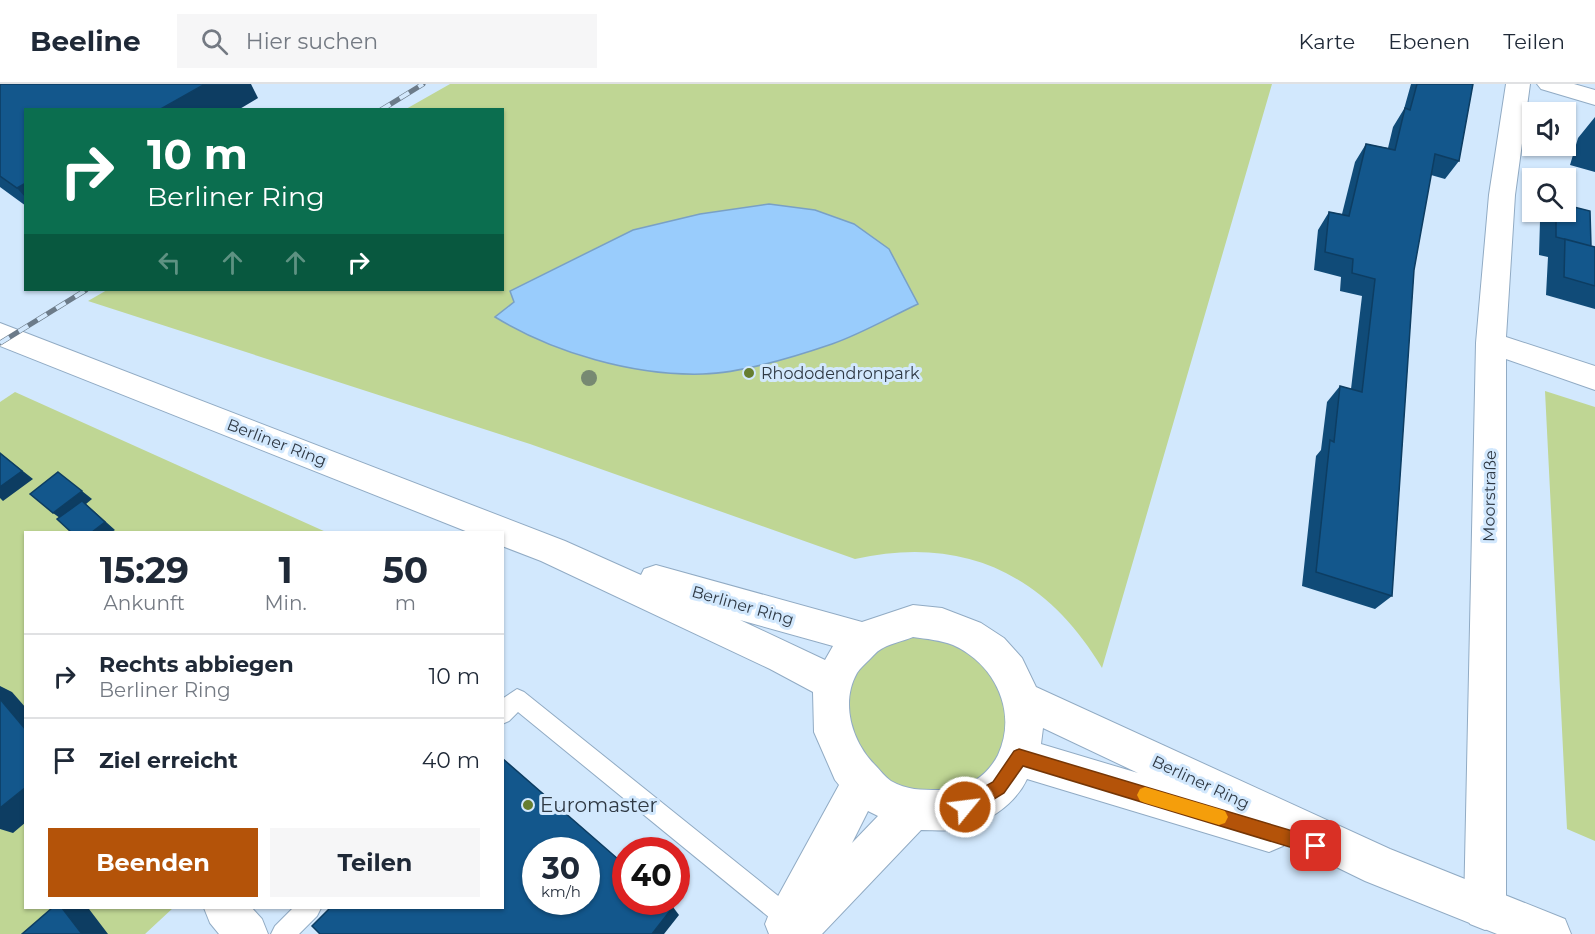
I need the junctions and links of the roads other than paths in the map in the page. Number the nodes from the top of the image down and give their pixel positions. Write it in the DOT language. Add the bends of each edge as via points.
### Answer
graph roads {
  1 [pos="1518,84"];
  2 [pos="1549,84"];
  3 [pos="1595,98"];
  4 [pos="0,334"];
  5 [pos="1491,343"];
  6 [pos="1595,378"];
  7 [pos="502,531"];
  8 [pos="504,532"];
  9 [pos="553,551"];
  10 [pos="865,639"];
  11 [pos="833,683"];
  12 [pos="1022,699"];
  13 [pos="504,712"];
  14 [pos="1019,757"];
  15 [pos="862,783"];
  16 [pos="912,810"];
  17 [pos="1380,866"];
  18 [pos="226,909"];
  19 [pos="308,909"];
  20 [pos="1485,909"];
  21 [pos="787,929"];
  22 [pos="247,934"];
  23 [pos="283,934"];
  24 [pos="1550,934"];
  1 -- 5 [label="street, Moorstraße" via="1502,195"];
  2 -- 3 [label="street"];
  4 -- 7 [label="street, Berliner Ring"];
  5 -- 6 [label="street"];
  5 -- 20 [label="street, Moorstraße"];
  8 -- 9 [label="street, Berliner Ring"];
  9 -- 10 [label="street, Berliner Ring"];
  9 -- 11 [label="street, Berliner Ring"];
  10 -- 11 [label="street" via="848,654"];
  10 -- 12 [label="street" via="892,625 913,621 956,628 994,651 1014,678"];
  11 -- 15 [label="street" via="829,718 834,742 845,764"];
  12 -- 14 [label="street" via="1025,728"];
  12 -- 17 [label="street, Berliner Ring"];
  13 -- 21 [label="lane" via="517,699"];
  14 -- 16 [label="street" via="998,787 977,802 952,810"];
  14 -- 17 [label="street, Berliner Ring"];
  15 -- 16 [label="street" via="886,800"];
  15 -- 21 [label="street"];
  16 -- 21 [label="street"];
  17 -- 20 [label="street, Berliner Ring"];
  18 -- 22 [label="street"];
  19 -- 23 [label="lane"];
  20 -- 24 [label="street, Berliner Ring"];
}
